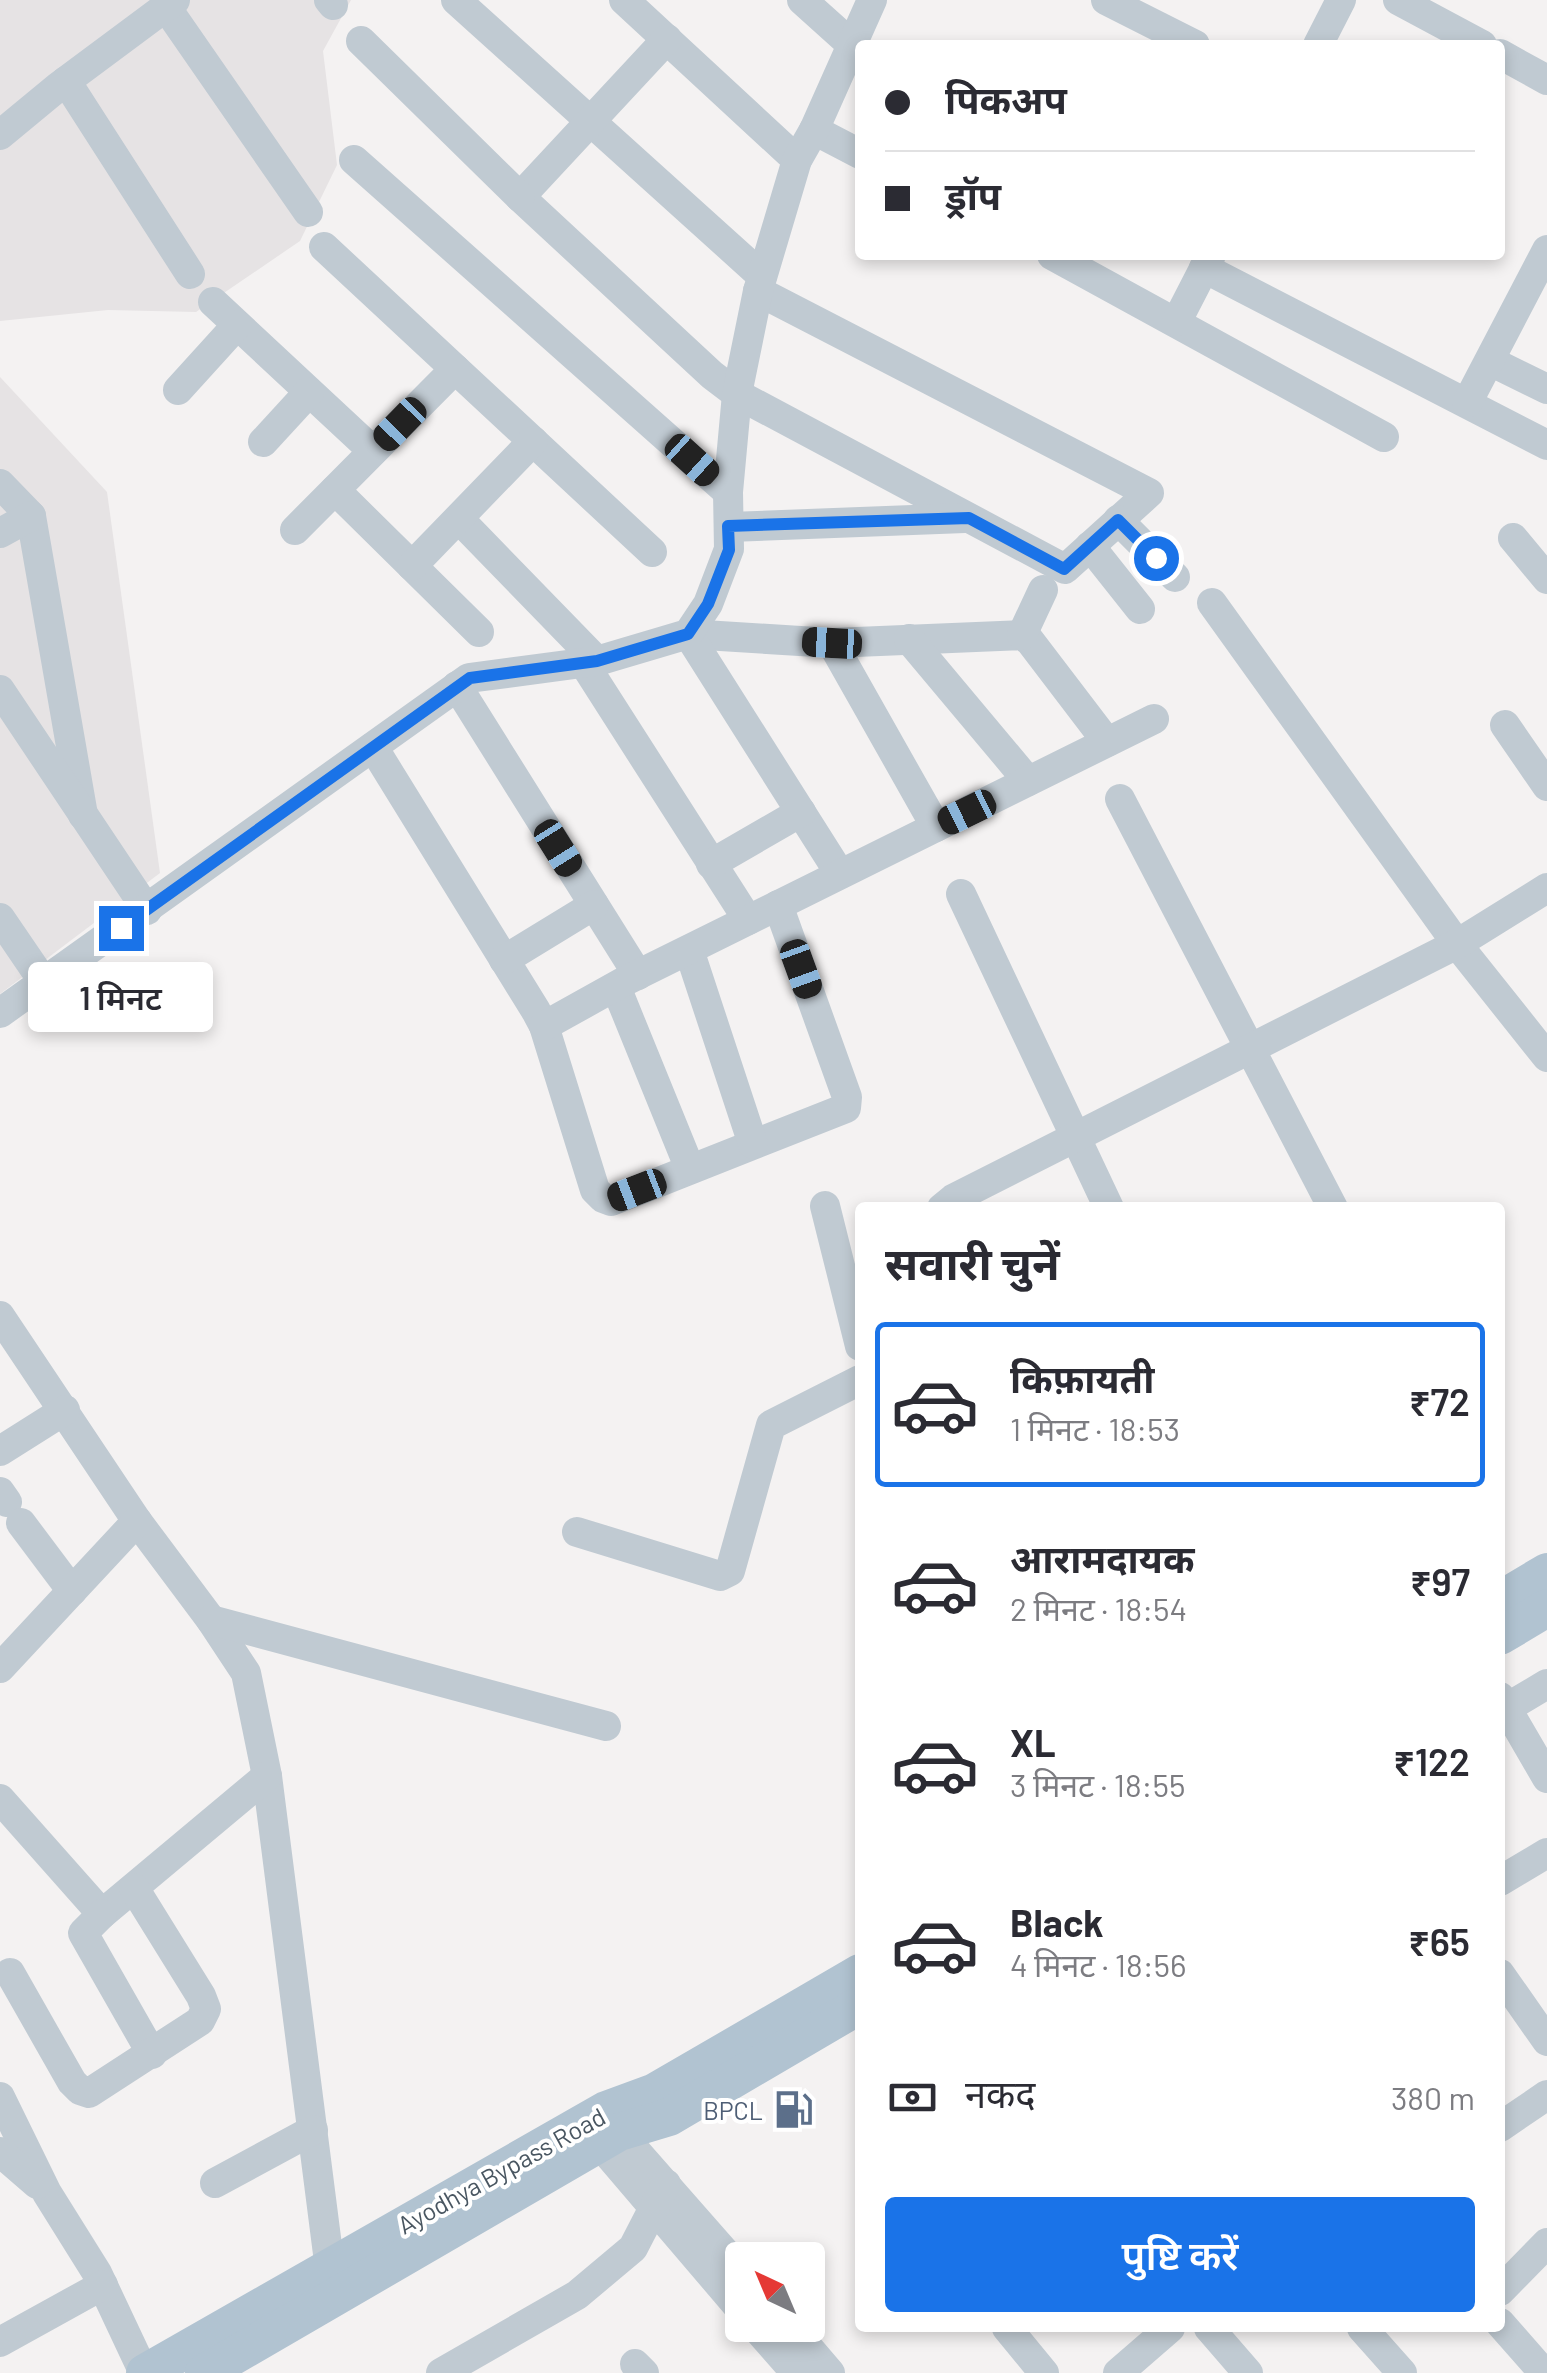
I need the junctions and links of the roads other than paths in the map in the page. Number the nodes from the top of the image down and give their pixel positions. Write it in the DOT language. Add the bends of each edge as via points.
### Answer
graph roads {
  1 [pos="456,0"];
  2 [pos="624,0"];
  3 [pos="802,0"];
  4 [pos="872,0"];
  5 [pos="1106,0"];
  6 [pos="1341,0"];
  7 [pos="1398,0"];
  8 [pos="171,3"];
  9 [pos="667,39"];
  10 [pos="1185,40"];
  11 [pos="1321,40"];
  12 [pos="1473,40"];
  13 [pos="361,41"];
  14 [pos="852,45"];
  15 [pos="1505,57"];
  16 [pos="1547,80"];
  17 [pos="66,82"];
  18 [pos="590,121"];
  19 [pos="814,130"];
  20 [pos="0,135"];
  21 [pos="855,151"];
  22 [pos="354,160"];
  23 [pos="797,160"];
  24 [pos="520,198"];
  25 [pos="308,212"];
  26 [pos="324,247"];
  27 [pos="1547,250"];
  28 [pos="1061,260"];
  29 [pos="1208,261"];
  30 [pos="190,274"];
  31 [pos="760,284"];
  32 [pos="213,302"];
  33 [pos="1177,321"];
  34 [pos="238,325"];
  35 [pos="1490,361"];
  36 [pos="454,369"];
  37 [pos="1547,389"];
  38 [pos="178,390"];
  39 [pos="308,392"];
  40 [pos="737,394"];
  41 [pos="1467,404"];
  42 [pos="1384,438"];
  43 [pos="533,441"];
  44 [pos="262,442"];
  45 [pos="1547,445"];
  46 [pos="373,451"];
  47 [pos="0,484"];
  48 [pos="335,490"];
  49 [pos="728,492"];
  50 [pos="31,516"];
  51 [pos="969,518"];
  52 [pos="459,519"];
  53 [pos="1118,520"];
  54 [pos="728,526"];
  55 [pos="295,530"];
  56 [pos="0,533"];
  57 [pos="1513,538"];
  58 [pos="1090,546"];
  59 [pos="652,552"];
  60 [pos="412,566"];
  61 [pos="1176,577"];
  62 [pos="1547,580"];
  63 [pos="1043,590"];
  64 [pos="1212,603"];
  65 [pos="1140,608"];
  66 [pos="479,632"];
  67 [pos="688,634"];
  68 [pos="1022,635"];
  69 [pos="909,639"];
  70 [pos="832,643"];
  71 [pos="590,662"];
  72 [pos="457,686"];
  73 [pos="0,690"];
  74 [pos="1154,719"];
  75 [pos="1504,725"];
  76 [pos="1108,742"];
  77 [pos="373,747"];
  78 [pos="1028,781"];
  79 [pos="1547,786"];
  80 [pos="1120,799"];
  81 [pos="801,812"];
  82 [pos="83,815"];
  83 [pos="936,826"];
  84 [pos="712,864"];
  85 [pos="840,874"];
  86 [pos="1547,888"];
  87 [pos="961,894"];
  88 [pos="594,905"];
  89 [pos="778,905"];
  90 [pos="147,910"];
  91 [pos="0,918"];
  92 [pos="748,920"];
  93 [pos="1457,944"];
  94 [pos="689,950"];
  95 [pos="504,960"];
  96 [pos="44,981"];
  97 [pos="627,981"];
  98 [pos="0,1013"];
  99 [pos="544,1026"];
  100 [pos="1250,1049"];
  101 [pos="1547,1056"];
  102 [pos="1076,1136"];
  103 [pos="753,1144"];
  104 [pos="690,1170"];
  105 [pos="949,1202"];
  106 [pos="1106,1202"];
  107 [pos="1331,1202"];
  108 [pos="825,1206"];
  109 [pos="0,1316"];
  110 [pos="855,1326"];
  111 [pos="855,1383"];
  112 [pos="65,1410"];
  113 [pos="0,1451"];
  114 [pos="9,1506"];
  115 [pos="137,1521"];
  116 [pos="577,1532"];
  117 [pos="1547,1572"];
  118 [pos="72,1591"];
  119 [pos="1505,1597"];
  120 [pos="1547,1608"];
  121 [pos="211,1620"];
  122 [pos="1505,1633"];
  123 [pos="0,1668"];
  124 [pos="1547,1684"];
  125 [pos="1505,1705"];
  126 [pos="1505,1711"];
  127 [pos="606,1726"];
  128 [pos="267,1776"];
  129 [pos="1547,1778"];
  130 [pos="0,1799"];
  131 [pos="1547,1852"];
  132 [pos="1505,1879"];
  133 [pos="134,1888"];
  134 [pos="102,1914"];
  135 [pos="10,1973"];
  136 [pos="855,1976"];
  137 [pos="1505,1981"];
  138 [pos="855,2008"];
  139 [pos="1547,2040"];
  140 [pos="152,2054"];
  141 [pos="1547,2095"];
  142 [pos="0,2097"];
  143 [pos="1505,2124"];
  144 [pos="601,2128"];
  145 [pos="313,2130"];
  146 [pos="0,2152"];
  147 [pos="215,2183"];
  148 [pos="47,2193"];
  149 [pos="660,2196"];
  150 [pos="1547,2243"];
  151 [pos="725,2256"];
  152 [pos="331,2282"];
  153 [pos="103,2285"];
  154 [pos="1505,2286"];
  155 [pos="725,2287"];
  156 [pos="1505,2329"];
  157 [pos="1010,2332"];
  158 [pos="1165,2332"];
  159 [pos="1212,2332"];
  160 [pos="1366,2332"];
  161 [pos="0,2342"];
  162 [pos="769,2342"];
  163 [pos="803,2342"];
  164 [pos="144,2373"];
  165 [pos="204,2373"];
  166 [pos="442,2373"];
  167 [pos="796,2373"];
  168 [pos="830,2373"];
  169 [pos="1044,2373"];
  170 [pos="1118,2373"];
  171 [pos="1248,2373"];
  172 [pos="1402,2373"];
  173 [pos="1544,2373"];
  1 -- 18 [label="street"];
  2 -- 9 [label="street"];
  3 -- 14 [label="street"];
  4 -- 14 [label="street"];
  5 -- 10 [label="street"];
  6 -- 11 [label="street"];
  7 -- 12 [label="street"];
  8 -- 17 [label="street"];
  8 -- 25 [label="street"];
  9 -- 18 [label="street"];
  9 -- 23 [label="street"];
  13 -- 24 [label="street"];
  14 -- 19 [label="street"];
  15 -- 16 [label="street"];
  17 -- 20 [label="street"];
  17 -- 30 [label="street"];
  18 -- 24 [label="street"];
  18 -- 31 [label="street"];
  19 -- 21 [label="street"];
  19 -- 23 [label="street"];
  22 -- 49 [label="street"];
  23 -- 31 [label="street"];
  24 -- 40 [label="street"];
  26 -- 36 [label="street"];
  27 -- 35 [label="street"];
  28 -- 33 [label="street"];
  29 -- 33 [label="street"];
  29 -- 41 [label="street"];
  31 -- 40 [label="street"];
  31 -- 53 [label="street" via="1148,493"];
  32 -- 34 [label="street"];
  33 -- 42 [label="street"];
  34 -- 38 [label="street"];
  34 -- 39 [label="street"];
  35 -- 37 [label="street"];
  35 -- 41 [label="street"];
  36 -- 43 [label="street"];
  36 -- 46 [label="street"];
  39 -- 44 [label="street"];
  39 -- 46 [label="street"];
  40 -- 49 [label="street"];
  40 -- 51 [label="street"];
  41 -- 45 [label="street"];
  43 -- 52 [label="street"];
  43 -- 59 [label="street"];
  46 -- 48 [label="street"];
  47 -- 50 [label="street"];
  48 -- 55 [label="street"];
  48 -- 60 [label="street"];
  49 -- 54 [label="street"];
  50 -- 56 [label="street"];
  50 -- 82 [label="street"];
  51 -- 54 [label="street"];
  51 -- 58 [label="street" via="1064,569"];
  52 -- 60 [label="street"];
  52 -- 71 [label="street"];
  53 -- 58 [label="street"];
  53 -- 61 [label="street"];
  54 -- 67 [label="street" via="729,550"];
  57 -- 62 [label="street"];
  58 -- 65 [label="street"];
  60 -- 66 [label="street"];
  63 -- 68 [label="street"];
  64 -- 93 [label="street"];
  67 -- 70 [label="street"];
  67 -- 71 [label="street"];
  67 -- 81 [label="street"];
  68 -- 69 [label="street"];
  68 -- 76 [label="street"];
  69 -- 70 [label="street"];
  69 -- 78 [label="street"];
  70 -- 83 [label="street"];
  71 -- 72 [label="street" via="470,678"];
  71 -- 84 [label="street"];
  72 -- 77 [label="street"];
  72 -- 88 [label="street"];
  73 -- 82 [label="street"];
  74 -- 76 [label="street"];
  75 -- 79 [label="street"];
  76 -- 78 [label="street"];
  77 -- 90 [label="street"];
  77 -- 95 [label="street"];
  78 -- 83 [label="street"];
  80 -- 100 [label="street"];
  81 -- 84 [label="street"];
  81 -- 85 [label="street"];
  82 -- 90 [label="street"];
  83 -- 85 [label="street"];
  84 -- 92 [label="street"];
  85 -- 89 [label="street"];
  86 -- 93 [label="street"];
  87 -- 102 [label="street"];
  88 -- 95 [label="street"];
  88 -- 97 [label="street"];
  89 -- 92 [label="street"];
  89 -- 103 [label="street" via="846,1108"];
  90 -- 96 [label="street"];
  91 -- 96 [label="street"];
  92 -- 94 [label="street"];
  93 -- 100 [label="street"];
  93 -- 101 [label="street"];
  94 -- 97 [label="street"];
  94 -- 103 [label="street"];
  95 -- 99 [label="street"];
  96 -- 98 [label="street"];
  97 -- 99 [label="street"];
  97 -- 104 [label="street"];
  99 -- 104 [label="street" via="603,1198"];
  100 -- 102 [label="street"];
  100 -- 107 [label="street"];
  102 -- 105 [label="street"];
  102 -- 106 [label="street"];
  103 -- 104 [label="street"];
  108 -- 110 [label="street"];
  109 -- 112 [label="street"];
  111 -- 116 [label="street" via="771,1425 730,1572 720,1576"];
  112 -- 113 [label="street"];
  112 -- 115 [label="street"];
  114 -- 118 [label="street"];
  115 -- 118 [label="street"];
  115 -- 121 [label="street"];
  117 -- 119 [label="main road"];
  118 -- 123 [label="street"];
  120 -- 122 [label="main road"];
  121 -- 127 [label="street"];
  121 -- 128 [label="street" via="246,1674"];
  124 -- 125 [label="street"];
  126 -- 129 [label="street"];
  128 -- 133 [label="street"];
  128 -- 145 [label="street"];
  130 -- 134 [label="street"];
  131 -- 132 [label="street"];
  133 -- 134 [label="street"];
  133 -- 140 [label="street" via="206,2009 200,2021"];
  134 -- 140 [label="street" via="83,1932"];
  135 -- 140 [label="street" via="80,2090 89,2093"];
  136 -- 144 [label="main road, Ayodhya Bypass Road"];
  137 -- 139 [label="street"];
  138 -- 144 [label="main road, Ayodhya Bypass Road" via="669,2117"];
  141 -- 143 [label="street"];
  142 -- 148 [label="street"];
  144 -- 149 [label="street"];
  144 -- 152 [label="main road, Ayodhya Bypass Road"];
  145 -- 147 [label="street"];
  145 -- 152 [label="street"];
  146 -- 148 [label="street"];
  148 -- 153 [label="street"];
  149 -- 151 [label="street"];
  149 -- 155 [label="street"];
  149 -- 166 [label="street" via="633,2248 577,2295"];
  150 -- 154 [label="street"];
  152 -- 164 [label="main road, Ayodhya Bypass Road"];
  152 -- 165 [label="main road, Ayodhya Bypass Road"];
  153 -- 161 [label="street"];
  153 -- 164 [label="street"];
  156 -- 173 [label="street"];
  157 -- 169 [label="street"];
  158 -- 170 [label="street"];
  159 -- 171 [label="street"];
  160 -- 172 [label="street"];
  162 -- 167 [label="street"];
  163 -- 168 [label="street"];
}
